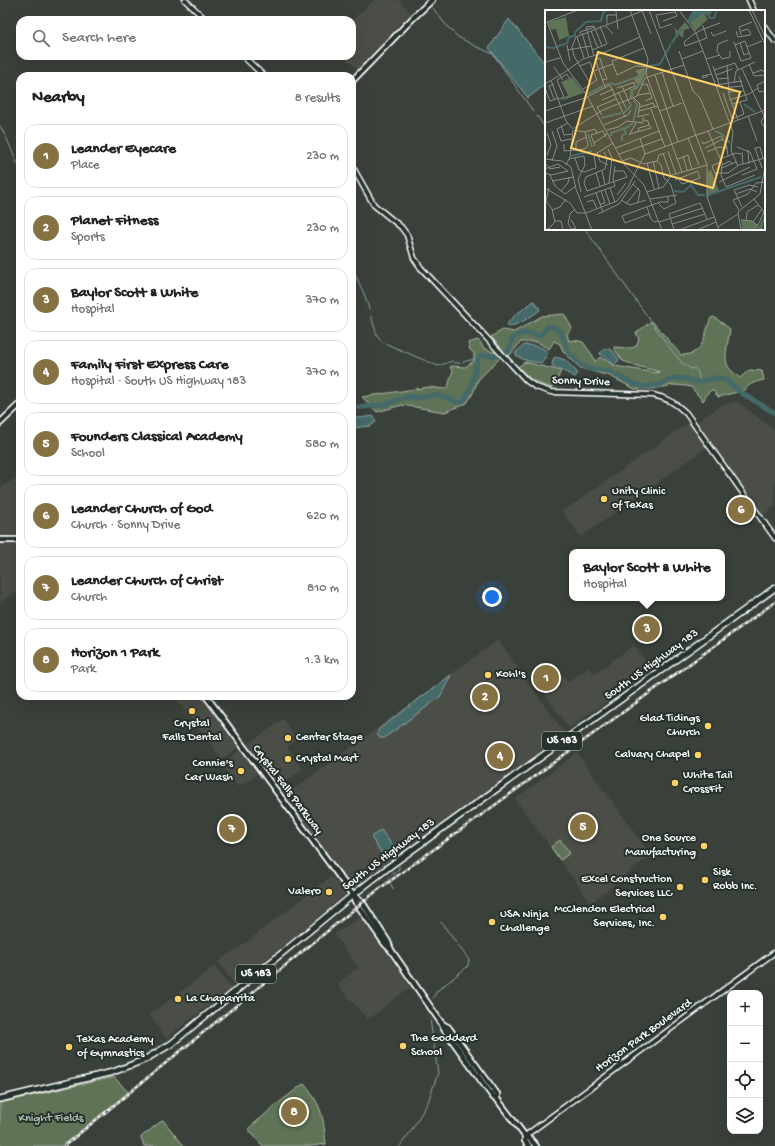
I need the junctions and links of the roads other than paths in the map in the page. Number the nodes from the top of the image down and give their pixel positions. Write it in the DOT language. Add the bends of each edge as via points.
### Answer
graph roads {
  1 [pos="185,0"];
  2 [pos="432,0"];
  3 [pos="749,0"];
  4 [pos="754,10"];
  5 [pos="202,16"];
  6 [pos="765,27"];
  7 [pos="775,41"];
  8 [pos="247,60"];
  9 [pos="260,72"];
  10 [pos="356,77"];
  11 [pos="356,173"];
  12 [pos="16,408"];
  13 [pos="0,423"];
  14 [pos="775,538"];
  15 [pos="0,540"];
  16 [pos="16,540"];
  17 [pos="775,588"];
  18 [pos="209,700"];
  19 [pos="352,895"];
  20 [pos="775,952"];
  21 [pos="0,1099"];
  22 [pos="525,1136"];
  23 [pos="529,1146"];
  24 [pos="536,1146"];
  1 -- 5 [label="street"];
  2 -- 10 [label="main road"];
  3 -- 4 [label="street"];
  6 -- 7 [label="street"];
  8 -- 9 [label="street"];
  11 -- 14 [label="street, Sonny Drive" via="374,205 401,227 421,268 527,381 551,392 653,395 674,402 686,413"];
  12 -- 13 [label="main road"];
  15 -- 16 [label="main road"];
  17 -- 19 [label="main road, South US Highway 183 / US 183"];
  18 -- 19 [label="main road, Crystal Falls Parkway"];
  19 -- 21 [label="main road, South US Highway 183 / US 183" via="158,1052 112,1072"];
  19 -- 22 [label="main road, Crystal Falls Parkway" via="488,1091"];
  20 -- 22 [label="street, Horizon Park Boulevard"];
  22 -- 23 [label="main road"];
  22 -- 24 [label="main road"];
}
